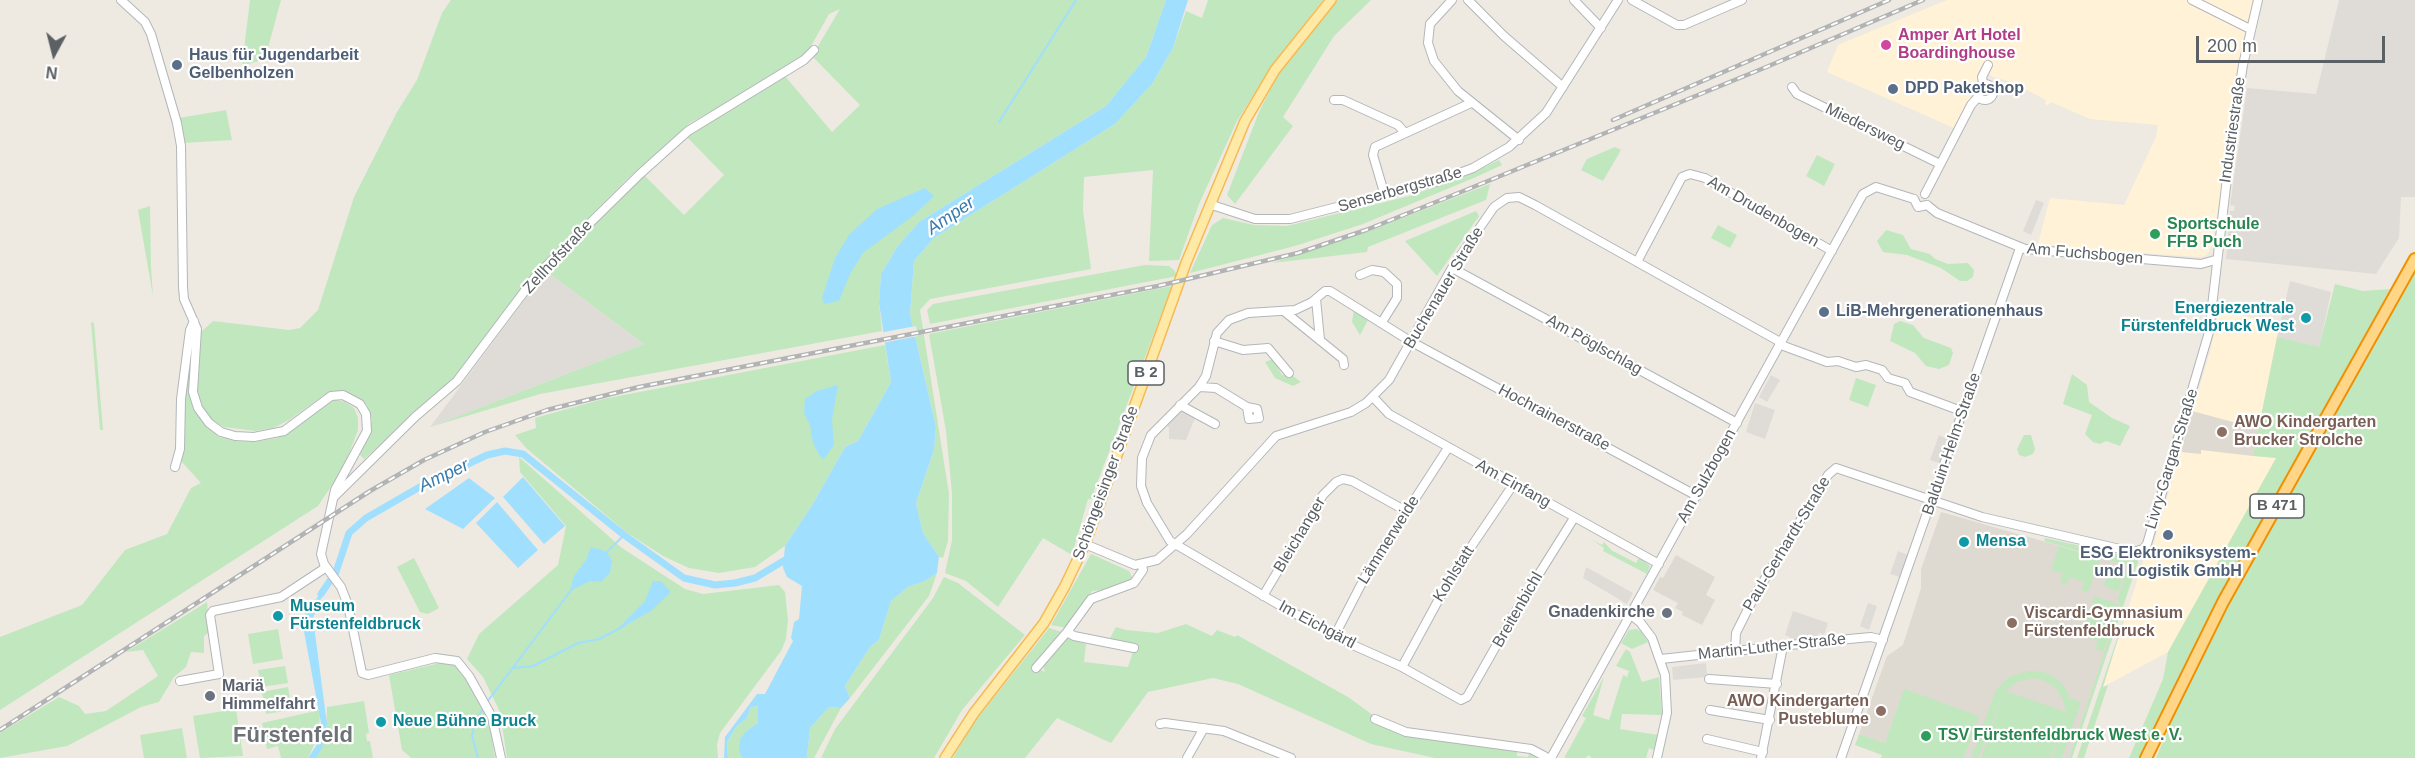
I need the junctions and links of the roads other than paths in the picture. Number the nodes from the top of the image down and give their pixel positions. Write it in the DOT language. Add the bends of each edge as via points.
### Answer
graph roads {
  1 [pos="121,0"];
  2 [pos="1330,0"];
  3 [pos="1452,0"];
  4 [pos="1468,0"];
  5 [pos="1574,0"];
  6 [pos="1618,0"];
  7 [pos="1632,0"];
  8 [pos="1742,0"];
  9 [pos="2192,0"];
  10 [pos="2258,0"];
  11 [pos="1601,28"];
  12 [pos="2250,28"];
  13 [pos="814,50"];
  14 [pos="1988,65"];
  15 [pos="1983,83"];
  16 [pos="1563,87"];
  17 [pos="1792,87"];
  18 [pos="1978,97"];
  19 [pos="1334,100"];
  20 [pos="1471,104"];
  21 [pos="1405,133"];
  22 [pos="1519,140"];
  23 [pos="1940,164"];
  24 [pos="1925,194"];
  25 [pos="1385,196"];
  26 [pos="1914,199"];
  27 [pos="1212,205"];
  28 [pos="1926,206"];
  29 [pos="2020,248"];
  30 [pos="1832,251"];
  31 [pos="2415,259"];
  32 [pos="2215,260"];
  33 [pos="1637,262"];
  34 [pos="1452,268"];
  35 [pos="1360,275"];
  36 [pos="1316,299"];
  37 [pos="1285,312"];
  38 [pos="194,321"];
  39 [pos="1382,322"];
  40 [pos="1320,340"];
  41 [pos="1214,341"];
  42 [pos="1410,341"];
  43 [pos="1781,344"];
  44 [pos="1344,365"];
  45 [pos="1207,370"];
  46 [pos="1289,373"];
  47 [pos="1199,387"];
  48 [pos="1216,388"];
  49 [pos="1373,397"];
  50 [pos="1180,405"];
  51 [pos="1247,407"];
  52 [pos="1964,411"];
  53 [pos="1737,423"];
  54 [pos="1215,424"];
  55 [pos="1448,448"];
  56 [pos="175,467"];
  57 [pos="1513,485"];
  58 [pos="1697,496"];
  59 [pos="333,498"];
  60 [pos="1932,502"];
  61 [pos="1406,511"];
  62 [pos="1574,518"];
  63 [pos="1085,544"];
  64 [pos="1174,545"];
  65 [pos="1659,564"];
  66 [pos="1142,565"];
  67 [pos="330,573"];
  68 [pos="1263,596"];
  69 [pos="1631,615"];
  70 [pos="1067,632"];
  71 [pos="1335,635"];
  72 [pos="1883,640"];
  73 [pos="1783,646"];
  74 [pos="1134,648"];
  75 [pos="1735,651"];
  76 [pos="1661,659"];
  77 [pos="1402,667"];
  78 [pos="1036,668"];
  79 [pos="1708,679"];
  80 [pos="180,681"];
  81 [pos="1777,684"];
  82 [pos="1461,700"];
  83 [pos="1710,710"];
  84 [pos="1375,719"];
  85 [pos="1770,720"];
  86 [pos="1160,724"];
  87 [pos="1204,728"];
  88 [pos="1707,739"];
  89 [pos="1762,755"];
  90 [pos="1286,757"];
  91 [pos="501,758"];
  92 [pos="945,758"];
  93 [pos="1187,758"];
  94 [pos="1549,758"];
  95 [pos="1657,758"];
  96 [pos="1841,758"];
  97 [pos="2146,758"];
  1 -- 38 [label="street" via="145,22 151,34 177,123 181,146 184,299"];
  2 -- 27 [label="main road, Schöngeisinger Straße / B 2" via="1275,70 1245,121"];
  3 -- 20 [label="street" via="1430,24 1428,47 1441,73"];
  4 -- 16 [label="street"];
  5 -- 11 [label="street"];
  6 -- 11 [label="street, Senserbergstraße"];
  7 -- 8 [label="street" via="1672,24 1684,25"];
  9 -- 12 [label="street"];
  10 -- 12 [label="street, Industriestraße"];
  11 -- 16 [label="street, Senserbergstraße"];
  12 -- 32 [label="street, Industriestraße"];
  13 -- 59 [label="street, Zellhofstraße" via="688,131 640,174 536,276 457,381"];
  14 -- 15 [label="street"];
  15 -- 18 [label="street" via="1977,89"];
  15 -- 18 [label="street" via="1993,89 1992,101"];
  16 -- 22 [label="street, Senserbergstraße" via="1546,113"];
  17 -- 23 [label="street, Miedersweg" via="1797,94"];
  18 -- 23 [label="street"];
  19 -- 21 [label="street" via="1343,100 1398,125"];
  20 -- 21 [label="street"];
  20 -- 22 [label="street"];
  21 -- 25 [label="street" via="1373,151"];
  22 -- 25 [label="street, Senserbergstraße" via="1456,175"];
  23 -- 24 [label="street"];
  24 -- 26 [label="street" via="1918,193"];
  24 -- 28 [label="street" via="1929,201"];
  25 -- 27 [label="street, Senserbergstraße" via="1280,220 1255,219"];
  26 -- 28 [label="street" via="1918,207"];
  26 -- 30 [label="street, Am Sulzbogen" via="1876,187 1863,194"];
  27 -- 63 [label="main road, Schöngeisinger Straße / B 2" via="1186,263"];
  28 -- 29 [label="street, Am Fuchsbogen"];
  29 -- 32 [label="street, Am Fuchsbogen" via="2201,264"];
  29 -- 52 [label="street, Balduin-Helm-Straße"];
  30 -- 33 [label="street, Am Drudenbogen" via="1705,178 1690,174 1682,177"];
  30 -- 43 [label="street, Am Sulzbogen"];
  31 -- 97 [label="highway, B 471" via="2223,602"];
  32 -- 60 [label="street, Livry-Gargan-Straße" via="2206,347 2143,549 2133,552 2033,530"];
  33 -- 34 [label="street, Buchenauer Straße" via="1535,205 1513,197 1494,207"];
  33 -- 43 [label="street, Buchenauer Straße"];
  34 -- 42 [label="street, Buchenauer Straße"];
  34 -- 53 [label="street, Am Pöglschlag"];
  35 -- 39 [label="street" via="1372,270 1384,272 1397,284 1396,298"];
  36 -- 37 [label="street"];
  36 -- 39 [label="street, Hochrainerstraße" via="1330,291"];
  36 -- 40 [label="street"];
  37 -- 40 [label="street"];
  37 -- 41 [label="street" via="1260,311 1238,316 1220,328"];
  38 -- 56 [label="street"];
  38 -- 59 [label="street" via="195,400 209,423 221,432 244,437 275,434 336,395 360,404 367,420 365,435"];
  39 -- 42 [label="street, Hochrainerstraße"];
  40 -- 44 [label="street" via="1343,359"];
  41 -- 45 [label="street"];
  41 -- 46 [label="street" via="1243,350 1268,348"];
  42 -- 49 [label="street, Buchenauer Straße" via="1389,380"];
  42 -- 58 [label="street, Hochrainerstraße"];
  43 -- 52 [label="street, Buchenauer Straße" via="1827,362 1882,369 1888,378 1905,383 1910,392"];
  43 -- 53 [label="street, Am Sulzbogen"];
  45 -- 47 [label="street"];
  45 -- 48 [label="street"];
  47 -- 48 [label="street"];
  47 -- 50 [label="street"];
  48 -- 51 [label="street"];
  49 -- 55 [label="street, Am Einfang" via="1386,412"];
  49 -- 64 [label="street, Buchenauer Straße" via="1351,412 1276,436"];
  50 -- 54 [label="street"];
  50 -- 64 [label="street" via="1151,435 1141,465 1145,500"];
  52 -- 60 [label="street, Balduin-Helm-Straße"];
  53 -- 58 [label="street, Am Sulzbogen"];
  55 -- 57 [label="street, Am Einfang"];
  55 -- 61 [label="street, Lämmerweide"];
  57 -- 62 [label="street, Am Einfang"];
  57 -- 77 [label="street, Kohlstatt" via="1452,575"];
  58 -- 65 [label="street, Am Sulzbogen"];
  59 -- 67 [label="street" via="322,547"];
  60 -- 72 [label="street, Balduin-Helm-Straße"];
  60 -- 75 [label="street, Paul-Gerhardt-Straße" via="1840,468 1832,470 1745,614 1736,633"];
  61 -- 68 [label="street, Bleichanger" via="1352,481 1336,482 1323,495"];
  61 -- 71 [label="street, Lämmerweide" via="1367,573"];
  62 -- 65 [label="street, Am Einfang"];
  62 -- 82 [label="street, Breitenbichl" via="1467,697"];
  63 -- 66 [label="street" via="1129,564"];
  63 -- 92 [label="main road, Schöngeisinger Straße / B 2" via="1044,623 974,713"];
  64 -- 66 [label="street, Buchenauer Straße" via="1157,560"];
  64 -- 68 [label="street, Im Eichgärtl"];
  65 -- 69 [label="street, Am Sulzbogen"];
  66 -- 70 [label="street, Buchenauer Straße" via="1134,583 1091,599"];
  67 -- 80 [label="street" via="281,597 213,611 210,615 219,674"];
  67 -- 91 [label="street" via="348,605 362,673 368,675 435,658 457,662 492,717"];
  68 -- 71 [label="street, Im Eichgärtl"];
  69 -- 76 [label="street" via="1646,629"];
  69 -- 94 [label="street, Am Sulzbogen"];
  70 -- 74 [label="street"];
  70 -- 78 [label="street, Buchenauer Straße"];
  71 -- 77 [label="street, Im Eichgärtl"];
  72 -- 73 [label="street, Martin-Luther-Straße" via="1871,637"];
  72 -- 96 [label="street, Balduin-Helm-Straße"];
  73 -- 75 [label="street, Martin-Luther-Straße"];
  73 -- 81 [label="street"];
  75 -- 76 [label="street, Martin-Luther-Straße"];
  76 -- 95 [label="street" via="1667,713"];
  77 -- 82 [label="street, Im Eichgärtl"];
  79 -- 81 [label="street"];
  81 -- 85 [label="street"];
  83 -- 85 [label="street"];
  84 -- 94 [label="street" via="1406,732 1531,749"];
  85 -- 89 [label="street"];
  86 -- 87 [label="street"];
  87 -- 90 [label="street" via="1235,735"];
  87 -- 93 [label="street"];
  88 -- 89 [label="street"];
}
